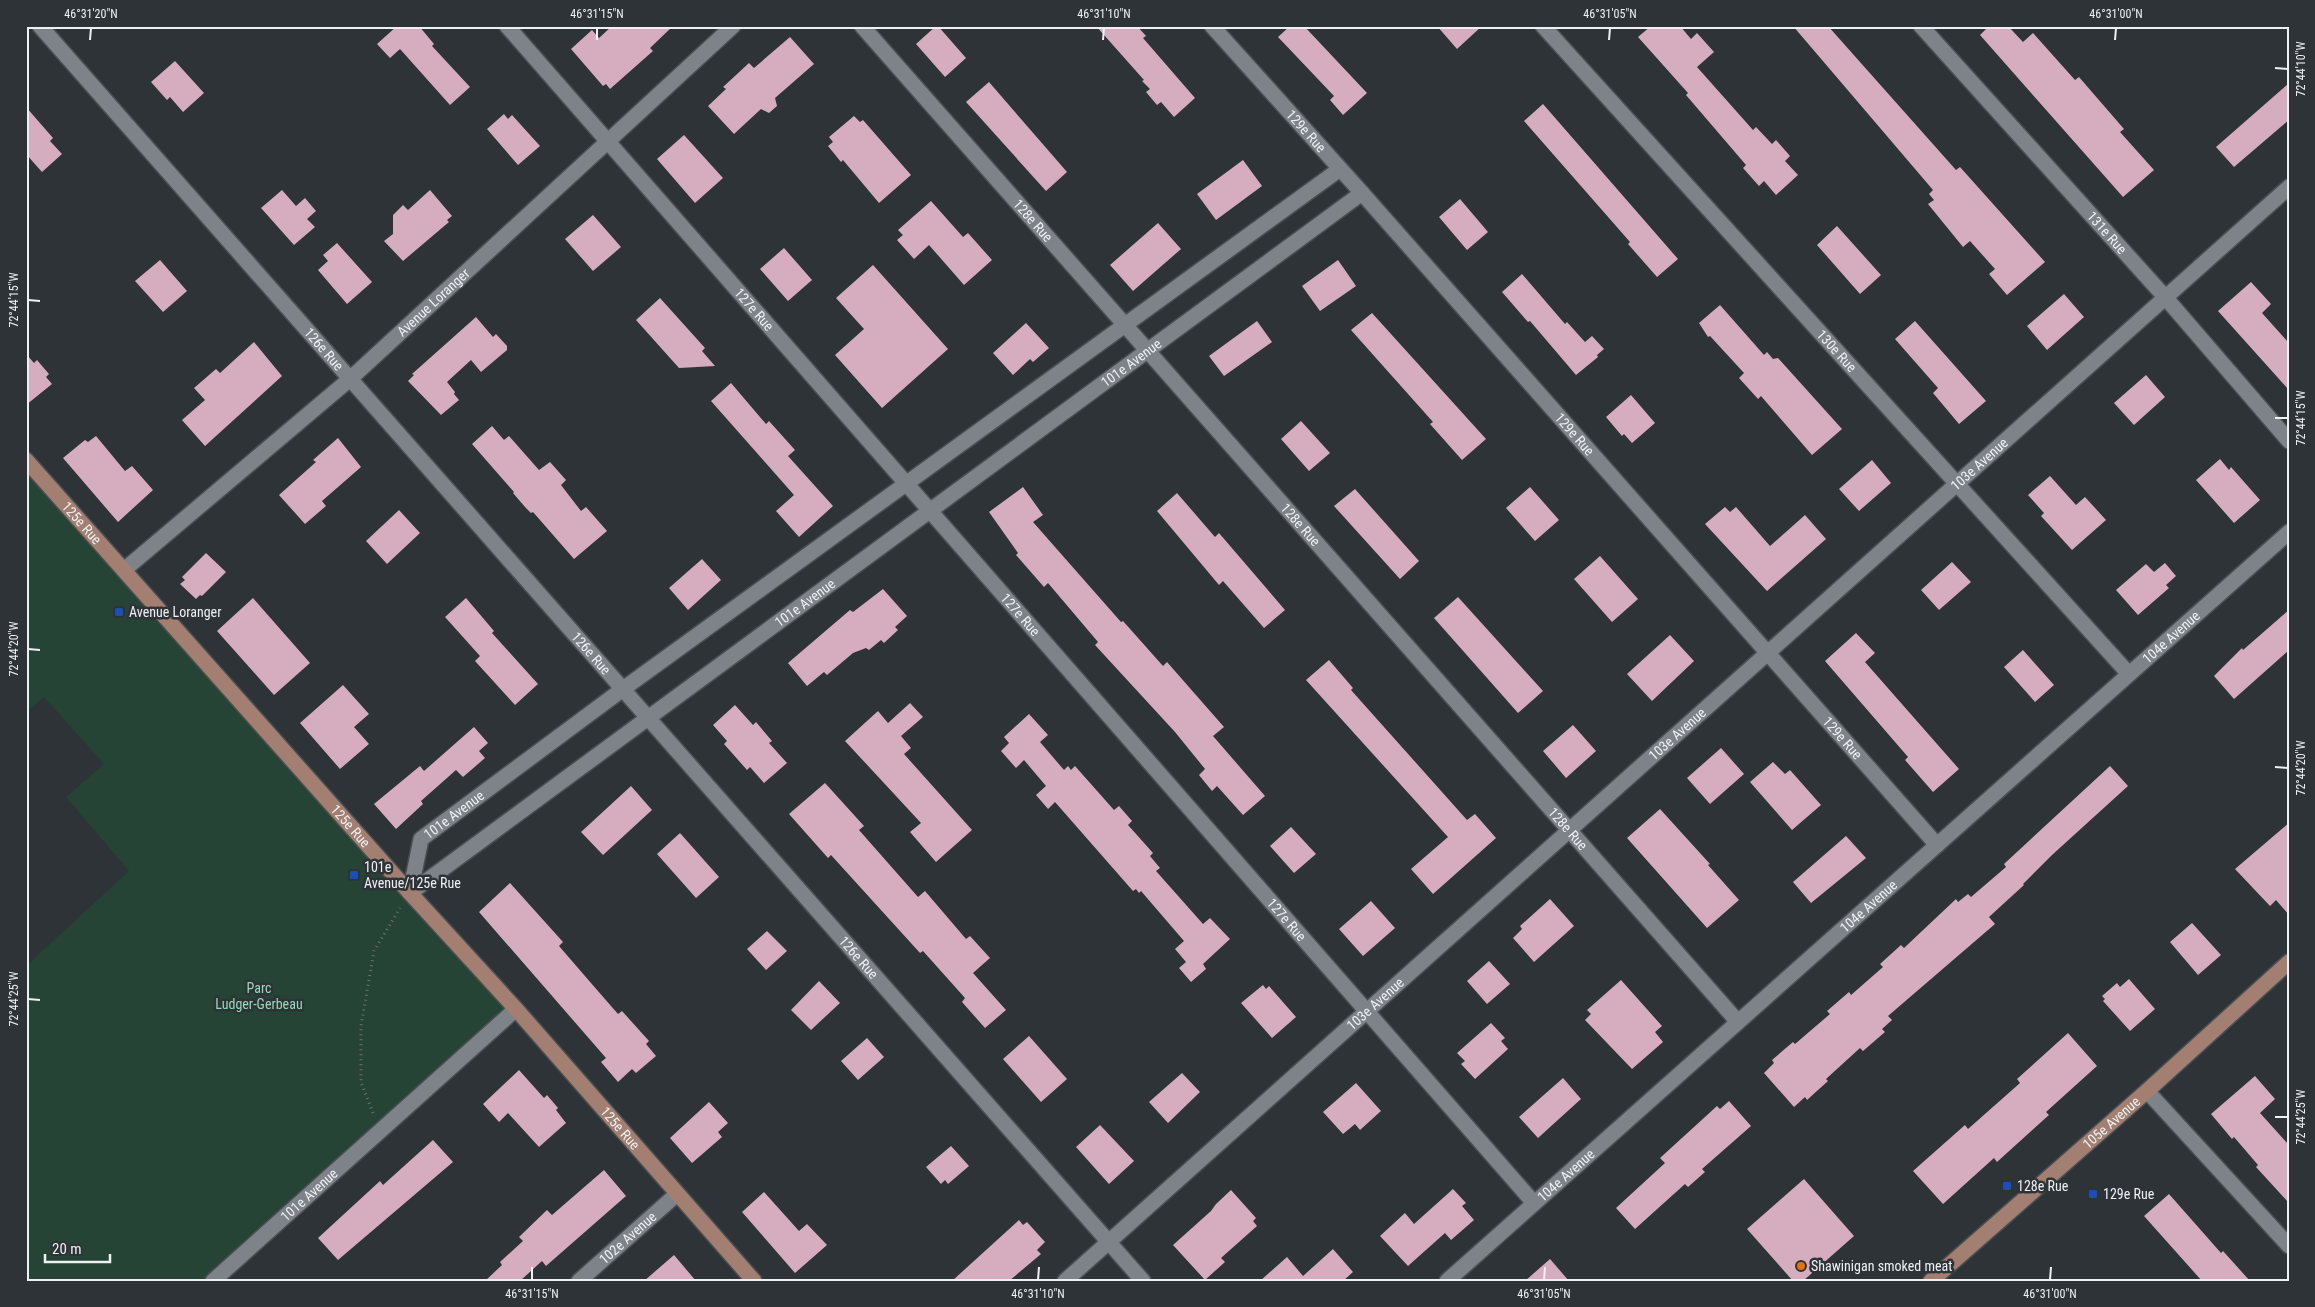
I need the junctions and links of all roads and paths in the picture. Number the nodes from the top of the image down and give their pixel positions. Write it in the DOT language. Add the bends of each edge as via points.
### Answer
graph roads {
  1 [pos="40,26"];
  2 [pos="507,26"];
  3 [pos="733,26"];
  4 [pos="862,26"];
  5 [pos="1212,26"];
  6 [pos="1543,26"];
  7 [pos="1921,26"];
  8 [pos="607,141"];
  9 [pos="1340,169"];
  10 [pos="2289,187"];
  11 [pos="1362,193"];
  12 [pos="2165,298"];
  13 [pos="1125,325"];
  14 [pos="1148,350"];
  15 [pos="350,379"];
  16 [pos="2289,441"];
  17 [pos="26,460"];
  18 [pos="1958,482"];
  19 [pos="906,484"];
  20 [pos="930,511"];
  21 [pos="2289,532"];
  22 [pos="124,570"];
  23 [pos="1768,652"];
  24 [pos="2129,674"];
  25 [pos="623,689"];
  26 [pos="648,717"];
  27 [pos="1569,830"];
  28 [pos="1937,845"];
  29 [pos="410,893"];
  30 [pos="2289,962"];
  31 [pos="516,1009"];
  32 [pos="1366,1012"];
  33 [pos="1738,1022"];
  34 [pos="2147,1091"];
  35 [pos="380,1131"];
  36 [pos="677,1194"];
  37 [pos="1534,1203"];
  38 [pos="1109,1242"];
  39 [pos="2289,1246"];
  40 [pos="213,1281"];
  41 [pos="579,1281"];
  42 [pos="754,1281"];
  43 [pos="1065,1281"];
  44 [pos="1143,1281"];
  45 [pos="1447,1281"];
  46 [pos="1930,1281"];
  1 -- 15 [label="street, 126e Rue"];
  2 -- 8 [label="street, 127e Rue"];
  3 -- 8 [label="street, Avenue Loranger"];
  4 -- 13 [label="street, 128e Rue"];
  5 -- 9 [label="street, 129e Rue"];
  6 -- 18 [label="street, 130e Rue"];
  7 -- 12 [label="street, 131e Rue"];
  8 -- 15 [label="street, Avenue Loranger"];
  8 -- 19 [label="street, 127e Rue"];
  9 -- 11 [label="street, 129e Rue"];
  9 -- 13 [label="street, 101e Avenue"];
  10 -- 12 [label="street, 103e Avenue"];
  11 -- 14 [label="street, 101e Avenue"];
  11 -- 23 [label="street, 129e Rue"];
  12 -- 16 [label="street, 131e Rue"];
  12 -- 18 [label="street, 103e Avenue"];
  13 -- 14 [label="street, 128e Rue"];
  13 -- 19 [label="street, 101e Avenue"];
  14 -- 20 [label="street, 101e Avenue"];
  14 -- 27 [label="street, 128e Rue"];
  15 -- 22 [label="street, Avenue Loranger"];
  15 -- 25 [label="street, 126e Rue"];
  17 -- 22 [label="main road, 125e Rue"];
  18 -- 23 [label="street, 103e Avenue"];
  18 -- 24 [label="street, 130e Rue"];
  19 -- 20 [label="street, 127e Rue"];
  19 -- 25 [label="street, 101e Avenue"];
  20 -- 26 [label="street, 101e Avenue"];
  20 -- 32 [label="street, 127e Rue"];
  21 -- 24 [label="street, 104e Avenue"];
  22 -- 29 [label="main road, 125e Rue"];
  23 -- 27 [label="street, 103e Avenue"];
  23 -- 28 [label="street, 129e Rue"];
  24 -- 28 [label="street, 104e Avenue"];
  25 -- 26 [label="street, 126e Rue"];
  25 -- 29 [label="street, 101e Avenue" via="421,839"];
  26 -- 29 [label="street, 101e Avenue"];
  26 -- 38 [label="street, 126e Rue"];
  27 -- 32 [label="street, 103e Avenue"];
  27 -- 33 [label="street, 128e Rue"];
  28 -- 33 [label="street, 104e Avenue"];
  29 -- 31 [label="main road, 125e Rue"];
  29 -- 35 [label="path" via="374,951 361,1026 361,1082"];
  30 -- 34 [label="main road, 105e Avenue"];
  31 -- 35 [label="street, 101e Avenue"];
  31 -- 36 [label="main road, 125e Rue"];
  32 -- 37 [label="street, 127e Rue"];
  32 -- 38 [label="street, 103e Avenue"];
  33 -- 37 [label="street, 104e Avenue"];
  34 -- 39 [label="street"];
  34 -- 46 [label="main road, 105e Avenue"];
  35 -- 40 [label="street, 101e Avenue"];
  36 -- 41 [label="street, 102e Avenue"];
  36 -- 42 [label="main road, 125e Rue"];
  37 -- 45 [label="street, 104e Avenue"];
  38 -- 43 [label="street, 103e Avenue"];
  38 -- 44 [label="street, 126e Rue"];
}
